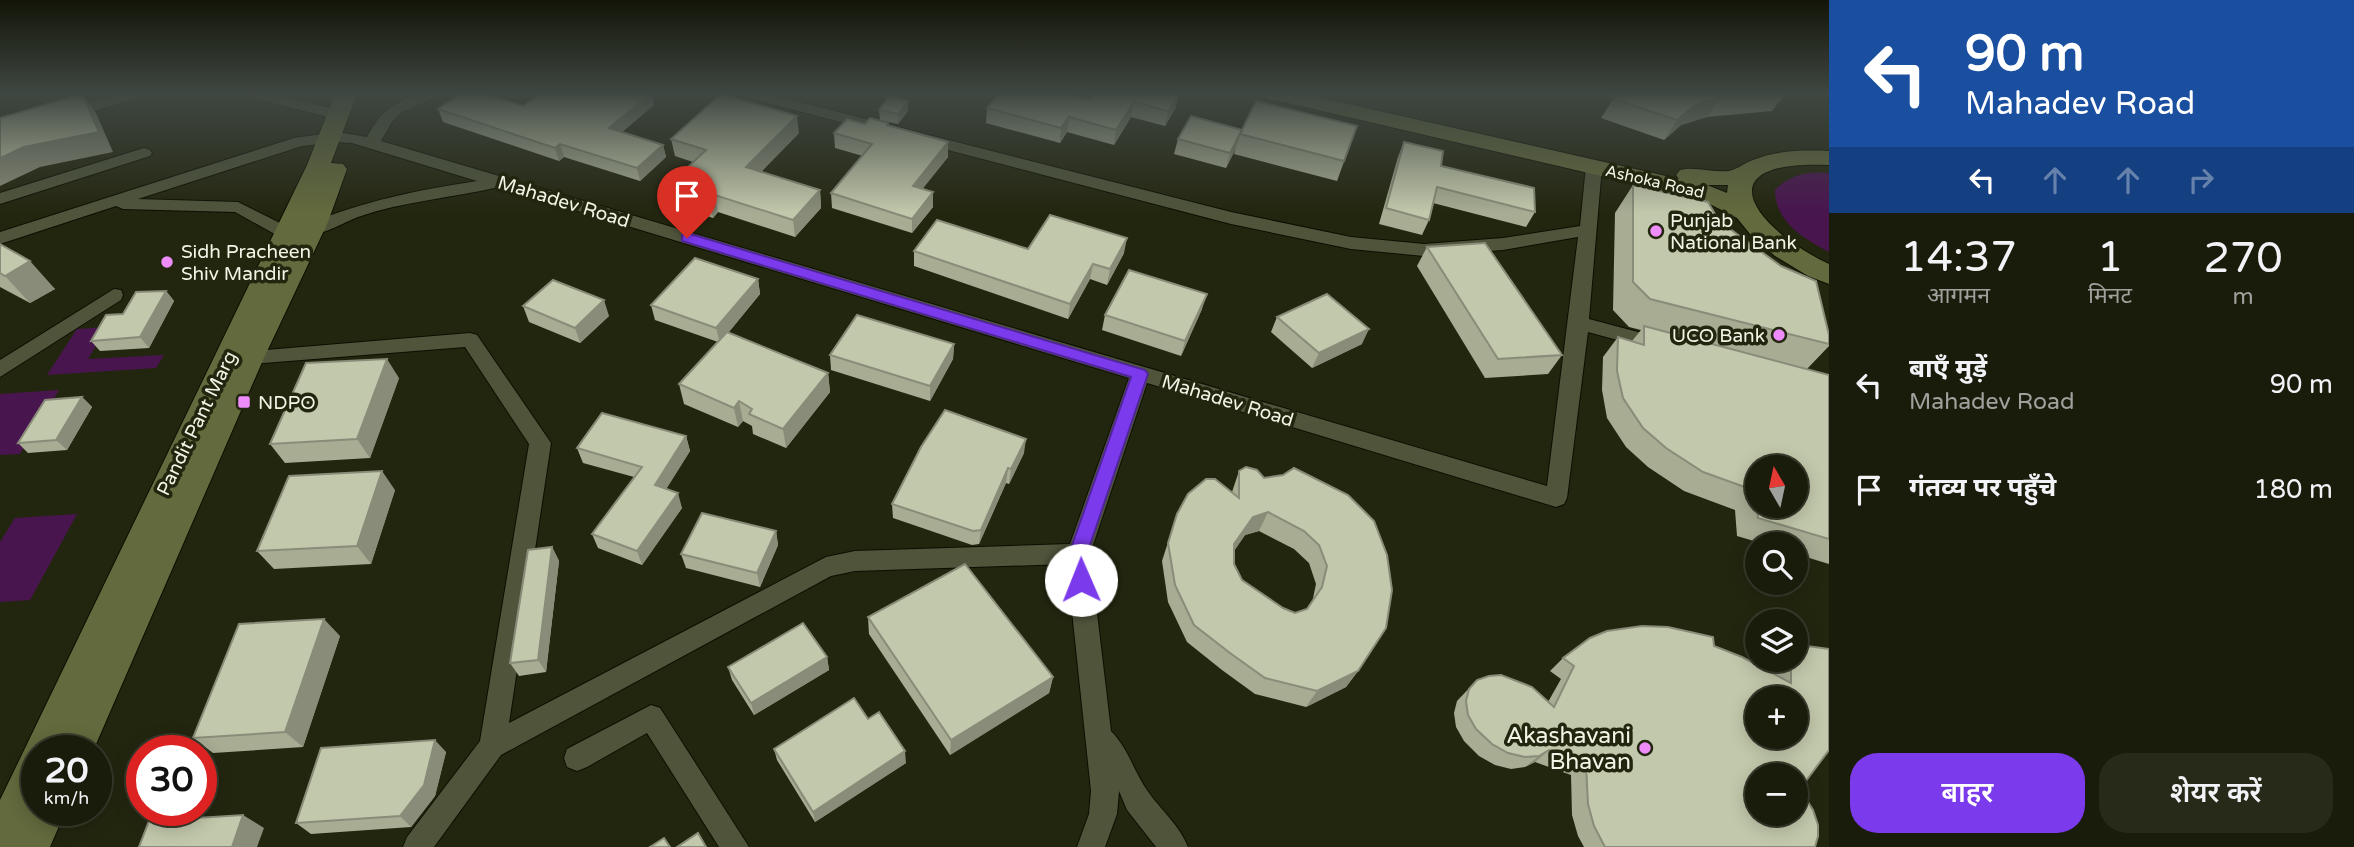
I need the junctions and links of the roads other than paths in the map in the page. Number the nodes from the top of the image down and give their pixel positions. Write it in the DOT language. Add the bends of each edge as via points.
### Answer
graph roads {
  1 [pos="324,134"];
  2 [pos="342,134"];
  3 [pos="363,134"];
  4 [pos="903,134"];
  5 [pos="1450,134"];
  6 [pos="1500,134"];
  7 [pos="144,153"];
  8 [pos="1828,158"];
  9 [pos="1594,166"];
  10 [pos="1746,174"];
  11 [pos="500,182"];
  12 [pos="0,199"];
  13 [pos="105,204"];
  14 [pos="1745,212"];
  15 [pos="1588,230"];
  16 [pos="299,231"];
  17 [pos="0,238"];
  18 [pos="1828,275"];
  19 [pos="114,295"];
  20 [pos="1578,323"];
  21 [pos="1684,351"];
  22 [pos="250,358"];
  23 [pos="0,370"];
  24 [pos="1140,374"];
  25 [pos="1078,554"];
  26 [pos="51,735"];
  27 [pos="81,735"];
  28 [pos="1099,737"];
  29 [pos="492,746"];
  30 [pos="577,758"];
  31 [pos="21,799"];
  32 [pos="39,826"];
  33 [pos="0,844"];
  34 [pos="29,847"];
  35 [pos="417,847"];
  36 [pos="735,847"];
  37 [pos="1091,847"];
  38 [pos="1174,847"];
  1 -- 13 [label="street"];
  2 -- 16 [label="street, Pandit Pant Marg"];
  3 -- 11 [label="street, Mahadev Road"];
  4 -- 15 [label="street" via="1231,218 1351,243 1424,250 1503,244"];
  5 -- 9 [label="street, Ashoka Road"];
  6 -- 10 [label="street, Ashoka Road" via="1707,179"];
  7 -- 12 [label="street"];
  8 -- 10 [label="street, Ashoka Road" via="1777,159 1758,164"];
  9 -- 14 [label="street, Ashoka Road" via="1708,193"];
  9 -- 15 [label="street, Mahadev Road"];
  10 -- 14 [label="street" via="1740,186"];
  11 -- 16 [label="street" via="390,203"];
  11 -- 24 [label="street, Mahadev Road"];
  13 -- 16 [label="street" via="238,207"];
  13 -- 17 [label="street"];
  14 -- 18 [label="street" via="1768,238"];
  15 -- 20 [label="street, Mahadev Road"];
  16 -- 22 [label="street, Pandit Pant Marg"];
  16 -- 26 [label="street, Pandit Pant Marg"];
  19 -- 23 [label="street"];
  20 -- 21 [label="street"];
  20 -- 24 [label="street, Mahadev Road" via="1556,498"];
  22 -- 27 [label="street, Pandit Pant Marg"];
  22 -- 29 [label="street" via="470,341 536,435 539,452"];
  24 -- 25 [label="street"];
  25 -- 28 [label="street"];
  25 -- 29 [label="street" via="855,561 826,567"];
  28 -- 37 [label="street" via="1105,791 1103,814"];
  28 -- 38 [label="street" via="1115,754 1137,800"];
  29 -- 35 [label="street"];
  30 -- 36 [label="street" via="651,717"];
  31 -- 33 [label="street"];
  32 -- 34 [label="street"];
}
